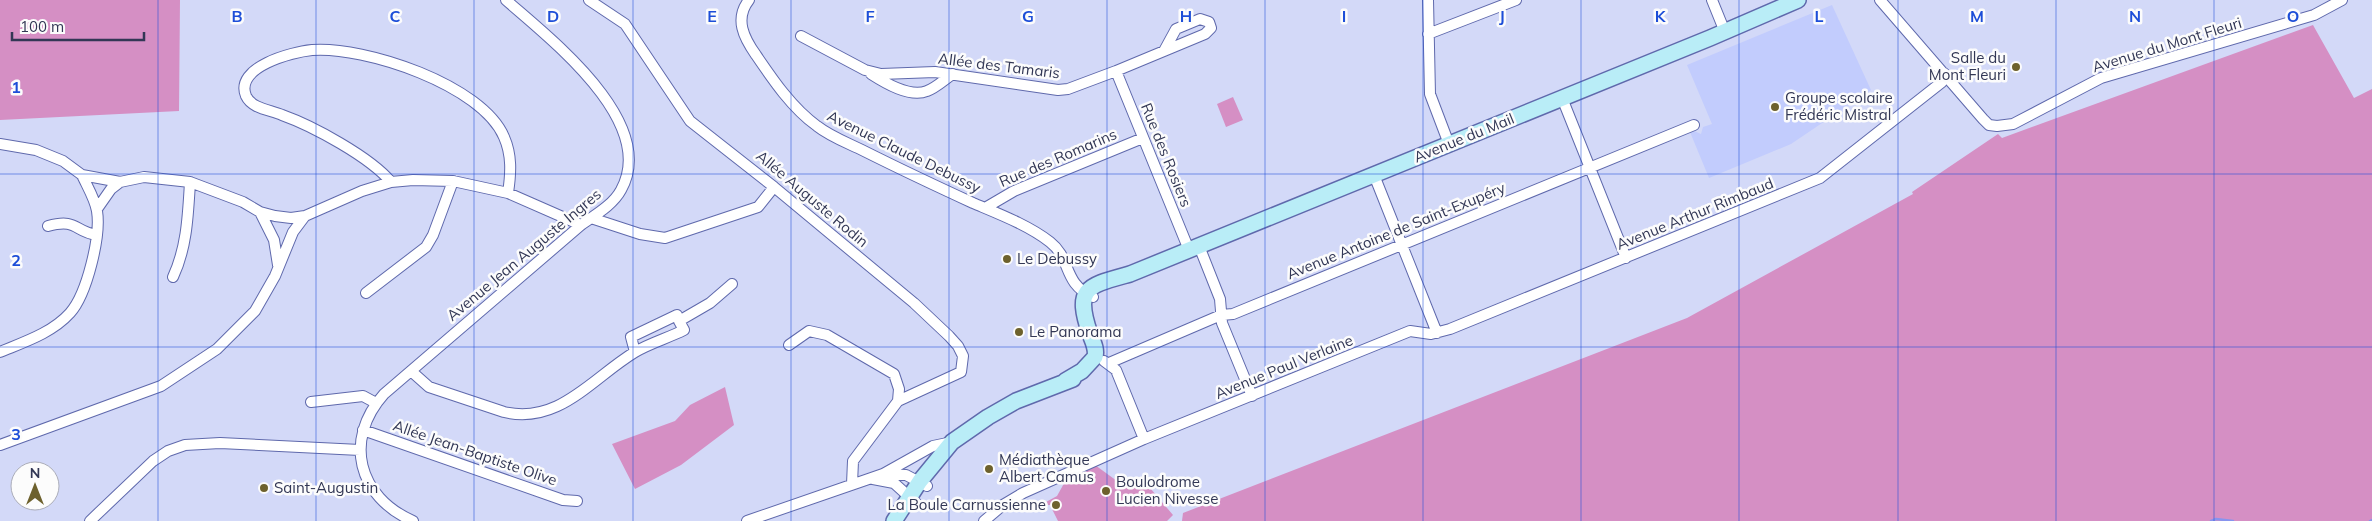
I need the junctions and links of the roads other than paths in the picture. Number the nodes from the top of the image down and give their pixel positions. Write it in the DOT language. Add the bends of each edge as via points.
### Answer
graph roads {
  1 [pos="506,0"];
  2 [pos="588,0"];
  3 [pos="749,0"];
  4 [pos="1428,0"];
  5 [pos="1516,0"];
  6 [pos="1712,0"];
  7 [pos="1798,0"];
  8 [pos="1880,0"];
  9 [pos="2342,0"];
  10 [pos="1725,32"];
  11 [pos="1428,34"];
  12 [pos="801,36"];
  13 [pos="1164,51"];
  14 [pos="865,70"];
  15 [pos="1116,71"];
  16 [pos="953,74"];
  17 [pos="1945,79"];
  18 [pos="1562,98"];
  19 [pos="1694,125"];
  20 [pos="1143,138"];
  21 [pos="0,144"];
  22 [pos="1449,144"];
  23 [pos="1590,167"];
  24 [pos="1374,174"];
  25 [pos="82,175"];
  26 [pos="453,181"];
  27 [pos="120,182"];
  28 [pos="190,182"];
  29 [pos="390,182"];
  30 [pos="774,187"];
  31 [pos="508,193"];
  32 [pos="985,208"];
  33 [pos="97,209"];
  34 [pos="260,212"];
  35 [pos="306,216"];
  36 [pos="591,218"];
  37 [pos="581,225"];
  38 [pos="48,226"];
  39 [pos="97,235"];
  40 [pos="1402,245"];
  41 [pos="1194,248"];
  42 [pos="1626,258"];
  43 [pos="278,266"];
  44 [pos="173,277"];
  45 [pos="732,284"];
  46 [pos="366,293"];
  47 [pos="1090,295"];
  48 [pos="1216,314"];
  49 [pos="679,321"];
  50 [pos="1433,322"];
  51 [pos="1410,331"];
  52 [pos="1438,333"];
  53 [pos="789,345"];
  54 [pos="0,352"];
  55 [pos="635,352"];
  56 [pos="1102,360"];
  57 [pos="412,371"];
  58 [pos="384,394"];
  59 [pos="363,396"];
  60 [pos="1252,396"];
  61 [pos="898,401"];
  62 [pos="311,402"];
  63 [pos="376,403"];
  64 [pos="363,430"];
  65 [pos="958,438"];
  66 [pos="1144,439"];
  67 [pos="0,446"];
  68 [pos="360,450"];
  69 [pos="883,474"];
  70 [pos="867,478"];
  71 [pos="852,484"];
  72 [pos="924,484"];
  73 [pos="577,501"];
  74 [pos="912,501"];
  75 [pos="90,521"];
  76 [pos="413,521"];
  77 [pos="747,521"];
  78 [pos="894,521"];
  79 [pos="903,521"];
  80 [pos="984,521"];
  1 -- 36 [label="street, Avenue Jean Auguste Ingres" via="559,45 585,74 616,116 625,138 628,156 626,181 611,202"];
  2 -- 30 [label="street, Allée Auguste Rodin" via="625,24 690,121"];
  3 -- 32 [label="street, Avenue Claude Debussy" via="741,20 741,29 748,43 788,98 818,127"];
  4 -- 11 [label="street"];
  5 -- 11 [label="street"];
  6 -- 10 [label="street"];
  7 -- 10 [label="main road, Avenue du Mail"];
  8 -- 17 [label="street, Avenue du Mont Fleuri"];
  9 -- 17 [label="street, Avenue du Mont Fleuri" via="2314,15 2101,78 2006,126 1989,125"];
  10 -- 18 [label="main road, Avenue du Mail"];
  11 -- 22 [label="street" via="1430,94"];
  12 -- 14 [label="street, Allée des Tamaris"];
  13 -- 15 [label="street, Allée des Tamaris"];
  14 -- 16 [label="street, Allée des Tamaris" via="881,74"];
  14 -- 16 [label="street" via="886,84 925,92"];
  15 -- 16 [label="street, Allée des Tamaris" via="1058,90"];
  15 -- 20 [label="street, Rue des Rosiers"];
  17 -- 42 [label="street, Avenue Arthur Rimbaud" via="1820,178"];
  18 -- 22 [label="main road, Avenue du Mail"];
  18 -- 23 [label="street"];
  19 -- 23 [label="street, Avenue Antoine de Saint-Exupéry"];
  20 -- 32 [label="street, Rue des Romarins" via="1014,191"];
  20 -- 41 [label="street, Rue des Rosiers"];
  21 -- 25 [label="street" via="36,150 63,161"];
  22 -- 24 [label="main road, Avenue du Mail"];
  23 -- 40 [label="street, Avenue Antoine de Saint-Exupéry"];
  23 -- 42 [label="street"];
  24 -- 40 [label="street"];
  24 -- 41 [label="main road, Avenue du Mail"];
  25 -- 27 [label="street"];
  25 -- 33 [label="street"];
  26 -- 29 [label="street"];
  26 -- 31 [label="street"];
  26 -- 46 [label="street" via="434,235 426,247"];
  27 -- 28 [label="street" via="144,178"];
  27 -- 33 [label="street"];
  28 -- 34 [label="street"];
  28 -- 44 [label="street" via="182,259"];
  29 -- 31 [label="street" via="380,168 311,128 254,105 247,98 246,82 261,66 312,50 347,52 385,60 422,74 460,91 491,117 504,136 510,155"];
  29 -- 35 [label="street"];
  30 -- 36 [label="street" via="758,207 665,238 640,234"];
  30 -- 61 [label="street, Allée Auguste Rodin" via="914,303 958,346 963,356 961,372"];
  31 -- 37 [label="street"];
  32 -- 47 [label="street, Avenue Claude Debussy" via="1051,242 1076,285"];
  33 -- 39 [label="street"];
  34 -- 35 [label="street" via="291,218"];
  34 -- 43 [label="street" via="274,240"];
  35 -- 43 [label="street" via="293,232"];
  36 -- 37 [label="street, Avenue Jean Auguste Ingres"];
  37 -- 57 [label="street, Avenue Jean Auguste Ingres"];
  38 -- 39 [label="street" via="73,224"];
  39 -- 54 [label="street" via="81,295 70,314 51,329"];
  40 -- 48 [label="street, Avenue Antoine de Saint-Exupéry" via="1233,314"];
  40 -- 50 [label="street"];
  41 -- 47 [label="main road, Avenue du Mail" via="1094,285"];
  41 -- 48 [label="street, Rue des Rosiers" via="1220,299"];
  42 -- 52 [label="street, Avenue Arthur Rimbaud"];
  43 -- 67 [label="street" via="269,288 244,324 217,349 182,374 161,386"];
  45 -- 49 [label="street" via="710,304"];
  47 -- 56 [label="main road" via="1083,301 1083,313"];
  48 -- 56 [label="street, Avenue Antoine de Saint-Exupéry"];
  48 -- 60 [label="street, Rue des Rosiers"];
  49 -- 55 [label="street" via="684,330"];
  49 -- 55 [label="street" via="677,315 631,337"];
  50 -- 51 [label="street"];
  50 -- 52 [label="street"];
  51 -- 52 [label="street, Avenue Paul Verlaine"];
  51 -- 60 [label="street, Avenue Paul Verlaine"];
  53 -- 61 [label="street" via="809,331 827,335 894,374 899,389"];
  55 -- 57 [label="street" via="562,404 527,416 504,412 429,387"];
  56 -- 65 [label="main road" via="1090,374 1065,381 996,412"];
  56 -- 66 [label="street" via="1116,370"];
  57 -- 58 [label="street, Avenue Jean Auguste Ingres"];
  58 -- 59 [label="street"];
  58 -- 63 [label="street, Avenue Jean Auguste Ingres"];
  59 -- 62 [label="street"];
  59 -- 63 [label="street"];
  60 -- 66 [label="street, Avenue Paul Verlaine"];
  61 -- 71 [label="street" via="853,461"];
  63 -- 64 [label="street, Avenue Jean Auguste Ingres"];
  64 -- 68 [label="street, Avenue Jean Auguste Ingres"];
  64 -- 73 [label="street, Allée Jean-Baptiste Olive" via="563,500"];
  65 -- 69 [label="street" via="933,446"];
  65 -- 72 [label="main road"];
  66 -- 80 [label="street, Avenue Paul Verlaine" via="1039,486 1003,505"];
  68 -- 75 [label="street" via="220,443 184,445 153,461"];
  68 -- 76 [label="street, Avenue Jean Auguste Ingres" via="366,477 377,497"];
  69 -- 70 [label="street"];
  69 -- 72 [label="street" via="906,475"];
  70 -- 71 [label="street"];
  70 -- 74 [label="street" via="894,483"];
  71 -- 77 [label="street"];
  72 -- 74 [label="main road"];
  74 -- 78 [label="main road"];
  74 -- 79 [label="main road"];
}
